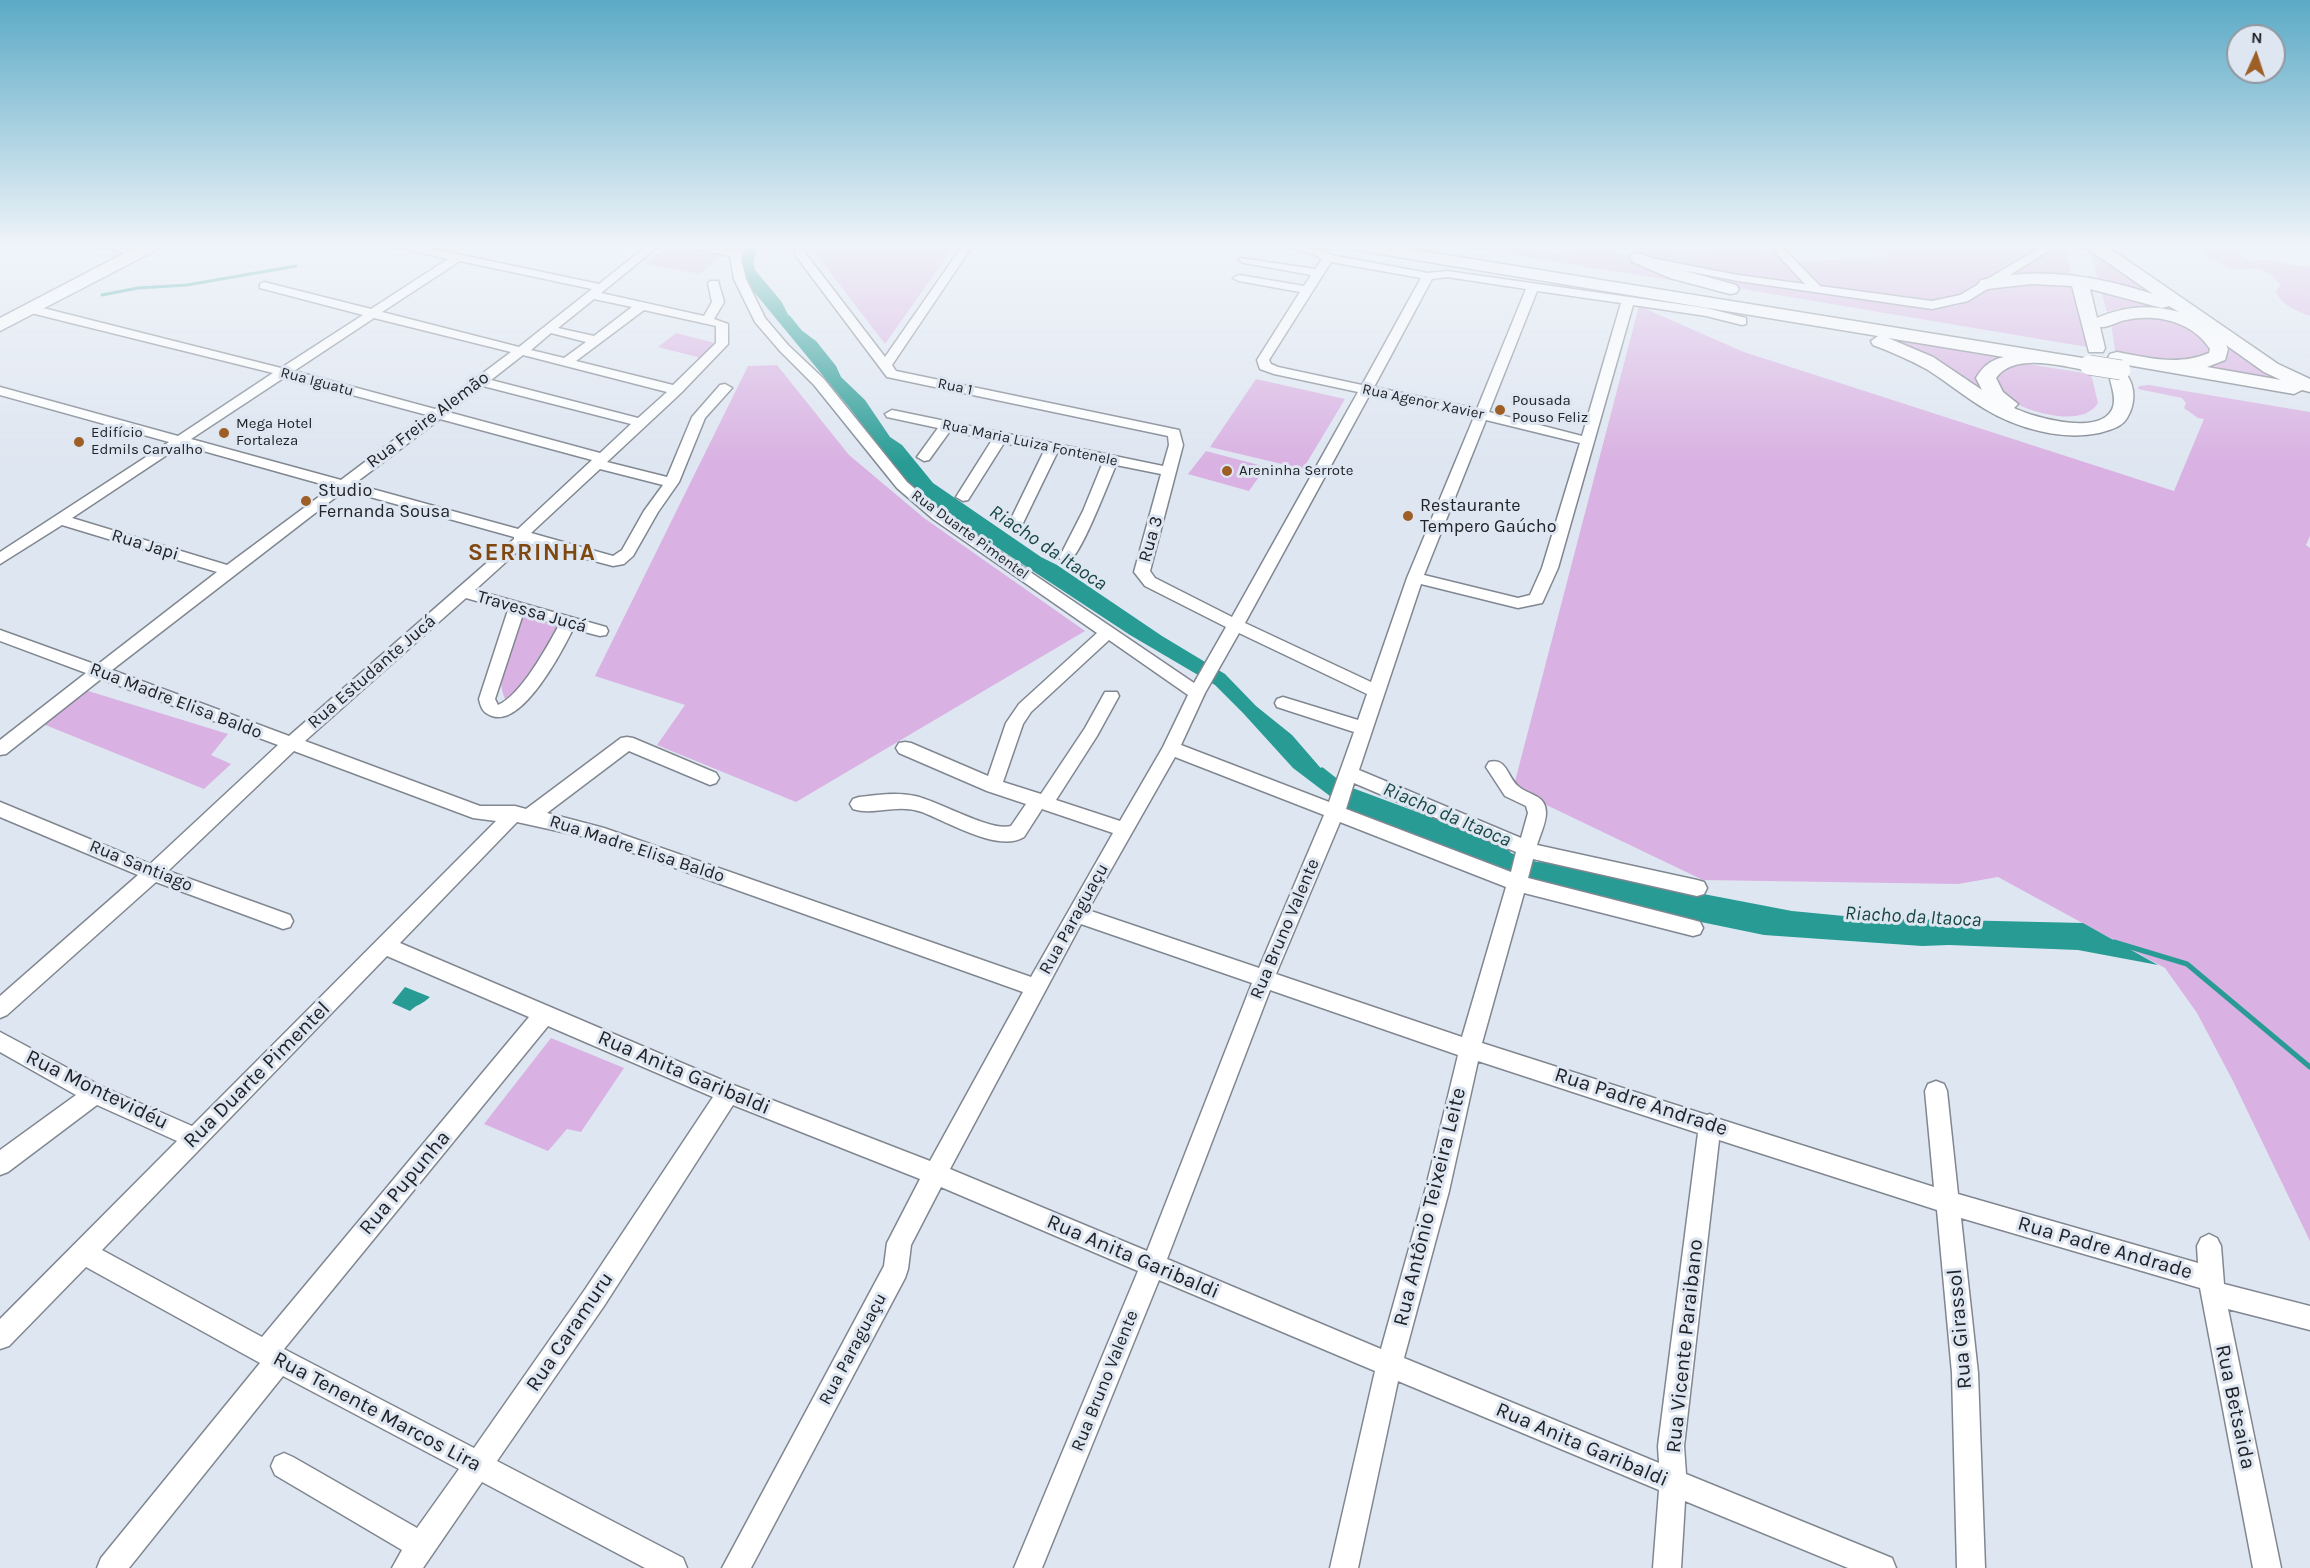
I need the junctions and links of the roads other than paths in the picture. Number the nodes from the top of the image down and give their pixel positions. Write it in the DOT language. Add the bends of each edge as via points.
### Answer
graph roads {
  1 [pos="68,318"];
  2 [pos="364,318"];
  3 [pos="392,318"];
  4 [pos="562,318"];
  5 [pos="626,318"];
  6 [pos="699,318"];
  7 [pos="759,318"];
  8 [pos="850,318"];
  9 [pos="918,318"];
  10 [pos="1290,318"];
  11 [pos="1406,318"];
  12 [pos="1520,318"];
  13 [pos="1623,318"];
  14 [pos="1731,318"];
  15 [pos="1803,318"];
  16 [pos="1809,318"];
  17 [pos="1873,318"];
  18 [pos="2096,318"];
  19 [pos="2096,318"];
  20 [pos="2170,318"];
  21 [pos="2199,319"];
  22 [pos="707,320"];
  23 [pos="1742,321"];
  24 [pos="548,329"];
  25 [pos="596,340"];
  26 [pos="521,351"];
  27 [pos="2040,356"];
  28 [pos="567,362"];
  29 [pos="2105,362"];
  30 [pos="886,365"];
  31 [pos="2167,366"];
  32 [pos="282,372"];
  33 [pos="480,381"];
  34 [pos="724,388"];
  35 [pos="2310,388"];
  36 [pos="676,390"];
  37 [pos="1368,390"];
  38 [pos="2,393"];
  39 [pos="2310,402"];
  40 [pos="436,414"];
  41 [pos="892,414"];
  42 [pos="1480,414"];
  43 [pos="641,423"];
  44 [pos="947,425"];
  45 [pos="1176,435"];
  46 [pos="1000,438"];
  47 [pos="180,440"];
  48 [pos="1586,441"];
  49 [pos="1052,448"];
  50 [pos="924,457"];
  51 [pos="1111,459"];
  52 [pos="599,461"];
  53 [pos="1169,471"];
  54 [pos="672,482"];
  55 [pos="343,485"];
  56 [pos="963,497"];
  57 [pos="60,519"];
  58 [pos="1016,523"];
  59 [pos="521,534"];
  60 [pos="3,554"];
  61 [pos="1066,558"];
  62 [pos="229,571"];
  63 [pos="1414,578"];
  64 [pos="463,592"];
  65 [pos="517,607"];
  66 [pos="568,622"];
  67 [pos="1235,627"];
  68 [pos="600,631"];
  69 [pos="1108,632"];
  70 [pos="0,635"];
  71 [pos="100,672"];
  72 [pos="1198,690"];
  73 [pos="1377,692"];
  74 [pos="1111,696"];
  75 [pos="1283,703"];
  76 [pos="1363,728"];
  77 [pos="291,744"];
  78 [pos="905,748"];
  79 [pos="1171,748"];
  80 [pos="0,749"];
  81 [pos="1495,768"];
  82 [pos="1347,775"];
  83 [pos="710,778"];
  84 [pos="993,786"];
  85 [pos="1041,802"];
  86 [pos="859,804"];
  87 [pos="0,809"];
  88 [pos="1335,811"];
  89 [pos="523,815"];
  90 [pos="1124,830"];
  91 [pos="1525,850"];
  92 [pos="153,873"];
  93 [pos="1518,880"];
  94 [pos="1697,888"];
  95 [pos="1076,914"];
  96 [pos="283,921"];
  97 [pos="1694,928"];
  98 [pos="385,946"];
  99 [pos="1264,979"];
  100 [pos="1036,988"];
  101 [pos="0,1009"];
  102 [pos="544,1014"];
  103 [pos="0,1041"];
  104 [pos="1470,1048"];
  105 [pos="1936,1091"];
  106 [pos="728,1092"];
  107 [pos="95,1094"];
  108 [pos="1710,1124"];
  109 [pos="195,1138"];
  110 [pos="0,1164"];
  111 [pos="936,1173"];
  112 [pos="1949,1203"];
  113 [pos="2209,1246"];
  114 [pos="83,1252"];
  115 [pos="1153,1265"];
  116 [pos="2211,1286"];
  117 [pos="2310,1318"];
  118 [pos="0,1337"];
  119 [pos="272,1356"];
  120 [pos="1389,1365"];
  121 [pos="284,1466"];
  122 [pos="478,1466"];
  123 [pos="1673,1483"];
  124 [pos="414,1557"];
  125 [pos="111,1568"];
  126 [pos="673,1568"];
  127 [pos="736,1568"];
  128 [pos="1028,1568"];
  129 [pos="1344,1568"];
  130 [pos="1667,1568"];
  131 [pos="1882,1568"];
  132 [pos="1971,1568"];
  133 [pos="2267,1568"];
  1 -- 32 [label="street, Rua Iguatu"];
  2 -- 32 [label="street"];
  3 -- 26 [label="street"];
  4 -- 24 [label="street, Rua Freire Alemão"];
  5 -- 25 [label="street"];
  6 -- 22 [label="street"];
  7 -- 69 [label="street, Rua Duarte Pimentel" via="819,382 902,485 938,516"];
  8 -- 30 [label="street, Rua 1"];
  9 -- 30 [label="street"];
  10 -- 37 [label="street, Rua Agenor Xavier" via="1263,360 1265,366"];
  11 -- 37 [label="street, Rua Paraguaçu"];
  12 -- 42 [label="street, Rua Bruno Valente"];
  13 -- 48 [label="street"];
  14 -- 23 [label="street"];
  15 -- 29 [label="main road" via="1899,348 1927,361 2011,415 2035,423 2082,429 2116,420 2124,405"];
  16 -- 27 [label="main road"];
  17 -- 29 [label="main road"];
  18 -- 29 [label="main road"];
  19 -- 29 [label="main road"];
  20 -- 31 [label="main road" via="2209,333 2219,350 2213,360"];
  21 -- 35 [label="main road" via="2271,368"];
  22 -- 36 [label="street, Rua Estudante Jucá" via="722,324 723,339"];
  24 -- 25 [label="street"];
  24 -- 26 [label="street, Rua Freire Alemão"];
  25 -- 28 [label="street"];
  26 -- 28 [label="street"];
  26 -- 33 [label="street, Rua Freire Alemão"];
  27 -- 29 [label="main road"];
  27 -- 29 [label="main road" via="1996,365 1986,378 1995,395 2021,411 2047,419 2086,419 2100,414 2108,400"];
  28 -- 36 [label="street"];
  29 -- 31 [label="main road"];
  29 -- 39 [label="main road"];
  30 -- 45 [label="street, Rua 1" via="885,369 892,374"];
  31 -- 35 [label="main road"];
  32 -- 40 [label="street, Rua Iguatu"];
  32 -- 47 [label="street"];
  33 -- 40 [label="street, Rua Freire Alemão"];
  33 -- 43 [label="street"];
  34 -- 54 [label="street" via="699,417"];
  36 -- 43 [label="street, Rua Estudante Jucá"];
  37 -- 42 [label="street, Rua Agenor Xavier"];
  37 -- 67 [label="street, Rua Paraguaçu"];
  38 -- 47 [label="street"];
  40 -- 52 [label="street, Rua Iguatu"];
  40 -- 55 [label="street, Rua Freire Alemão"];
  41 -- 44 [label="street, Rua Maria Luiza Fontenele"];
  42 -- 48 [label="street, Rua Agenor Xavier"];
  42 -- 63 [label="street, Rua Bruno Valente"];
  43 -- 52 [label="street, Rua Estudante Jucá"];
  44 -- 46 [label="street, Rua Maria Luiza Fontenele"];
  44 -- 50 [label="street"];
  45 -- 53 [label="street, Rua 3"];
  46 -- 49 [label="street, Rua Maria Luiza Fontenele"];
  46 -- 56 [label="street"];
  47 -- 55 [label="street"];
  47 -- 57 [label="street"];
  48 -- 63 [label="street" via="1550,568 1536,599 1518,603"];
  49 -- 51 [label="street, Rua Maria Luiza Fontenele"];
  49 -- 58 [label="street"];
  51 -- 53 [label="street, Rua Maria Luiza Fontenele"];
  51 -- 61 [label="street"];
  52 -- 54 [label="street, Rua Iguatu" via="640,476"];
  52 -- 59 [label="street, Rua Estudante Jucá"];
  53 -- 67 [label="street, Rua 3" via="1142,572 1150,582"];
  54 -- 59 [label="street" via="620,561"];
  55 -- 59 [label="street"];
  55 -- 62 [label="street, Rua Freire Alemão"];
  57 -- 60 [label="street"];
  57 -- 62 [label="street, Rua Japi"];
  59 -- 64 [label="street, Rua Estudante Jucá" via="522,540"];
  62 -- 71 [label="street, Rua Freire Alemão"];
  63 -- 73 [label="street, Rua Bruno Valente"];
  64 -- 65 [label="street, Travessa Jucá"];
  64 -- 77 [label="street, Rua Estudante Jucá"];
  65 -- 66 [label="street, Travessa Jucá"];
  65 -- 66 [label="street" via="487,699 489,707 496,711 514,703 540,671"];
  66 -- 68 [label="street, Travessa Jucá"];
  67 -- 72 [label="street, Rua Paraguaçu"];
  67 -- 73 [label="street"];
  69 -- 72 [label="street, Rua Duarte Pimentel"];
  69 -- 84 [label="street" via="1025,708 1011,730"];
  70 -- 71 [label="street, Rua Madre Elisa Baldo"];
  71 -- 77 [label="street, Rua Madre Elisa Baldo"];
  71 -- 80 [label="street, Rua Freire Alemão"];
  72 -- 79 [label="street, Rua Paraguaçu"];
  73 -- 76 [label="street, Rua Bruno Valente"];
  74 -- 85 [label="street" via="1091,732"];
  75 -- 76 [label="street"];
  76 -- 82 [label="street, Rua Bruno Valente"];
  77 -- 89 [label="street, Rua Madre Elisa Baldo" via="479,813"];
  77 -- 92 [label="street, Rua Estudante Jucá"];
  78 -- 84 [label="street"];
  79 -- 88 [label="street"];
  79 -- 90 [label="street, Rua Paraguaçu"];
  81 -- 91 [label="street, Rua Antônio Teixeira Leite" via="1511,791 1536,804 1537,813"];
  82 -- 88 [label="street, Rua Bruno Valente"];
  82 -- 91 [label="street"];
  83 -- 89 [label="street, Rua Duarte Pimentel" via="627,743"];
  84 -- 85 [label="street"];
  85 -- 86 [label="street" via="1017,832 1010,835 905,801"];
  85 -- 90 [label="street"];
  87 -- 92 [label="street, Rua Santiago"];
  88 -- 93 [label="street"];
  88 -- 99 [label="street, Rua Bruno Valente"];
  89 -- 98 [label="street, Rua Duarte Pimentel"];
  89 -- 100 [label="street, Rua Madre Elisa Baldo" via="554,819 597,833"];
  90 -- 95 [label="street, Rua Paraguaçu"];
  91 -- 93 [label="street, Rua Antônio Teixeira Leite"];
  91 -- 94 [label="street"];
  92 -- 96 [label="street, Rua Santiago"];
  92 -- 101 [label="street, Rua Estudante Jucá"];
  93 -- 97 [label="street"];
  93 -- 104 [label="street, Rua Antônio Teixeira Leite"];
  95 -- 99 [label="street, Rua Padre Andrade"];
  95 -- 100 [label="street, Rua Paraguaçu"];
  98 -- 102 [label="street, Rua Anita Garibaldi"];
  98 -- 109 [label="street, Rua Duarte Pimentel"];
  99 -- 104 [label="street, Rua Padre Andrade"];
  99 -- 115 [label="street, Rua Bruno Valente"];
  100 -- 111 [label="street, Rua Paraguaçu"];
  102 -- 106 [label="street, Rua Anita Garibaldi"];
  102 -- 119 [label="street, Rua Pupunha"];
  103 -- 107 [label="street, Rua Montevidéu"];
  104 -- 108 [label="street, Rua Padre Andrade"];
  104 -- 120 [label="street, Rua Antônio Teixeira Leite" via="1437,1191"];
  105 -- 112 [label="street, Rua Girassol"];
  106 -- 111 [label="street, Rua Anita Garibaldi"];
  106 -- 122 [label="street, Rua Caramuru" via="595,1297"];
  107 -- 109 [label="street, Rua Montevidéu"];
  107 -- 110 [label="street"];
  108 -- 112 [label="street, Rua Padre Andrade"];
  108 -- 123 [label="street, Rua Vicente Paraibano" via="1671,1446"];
  109 -- 114 [label="street, Rua Duarte Pimentel"];
  111 -- 115 [label="street, Rua Anita Garibaldi"];
  111 -- 127 [label="street, Rua Paraguaçu" via="899,1243 897,1269"];
  112 -- 116 [label="street, Rua Padre Andrade"];
  112 -- 132 [label="street, Rua Girassol" via="1965,1373"];
  113 -- 116 [label="street, Rua Betsaida"];
  114 -- 118 [label="street, Rua Duarte Pimentel"];
  114 -- 119 [label="street, Rua Tenente Marcos Lira"];
  115 -- 120 [label="street, Rua Anita Garibaldi"];
  115 -- 128 [label="street, Rua Bruno Valente"];
  116 -- 117 [label="street, Rua Padre Andrade"];
  116 -- 133 [label="street, Rua Betsaida"];
  119 -- 122 [label="street, Rua Tenente Marcos Lira"];
  119 -- 125 [label="street, Rua Pupunha"];
  120 -- 123 [label="street, Rua Anita Garibaldi"];
  120 -- 129 [label="street, Rua Antônio Teixeira Leite"];
  121 -- 124 [label="street"];
  122 -- 124 [label="street, Rua Caramuru"];
  122 -- 126 [label="street, Rua Tenente Marcos Lira"];
  123 -- 130 [label="street, Rua Vicente Paraibano"];
  123 -- 131 [label="street, Rua Anita Garibaldi"];
}
